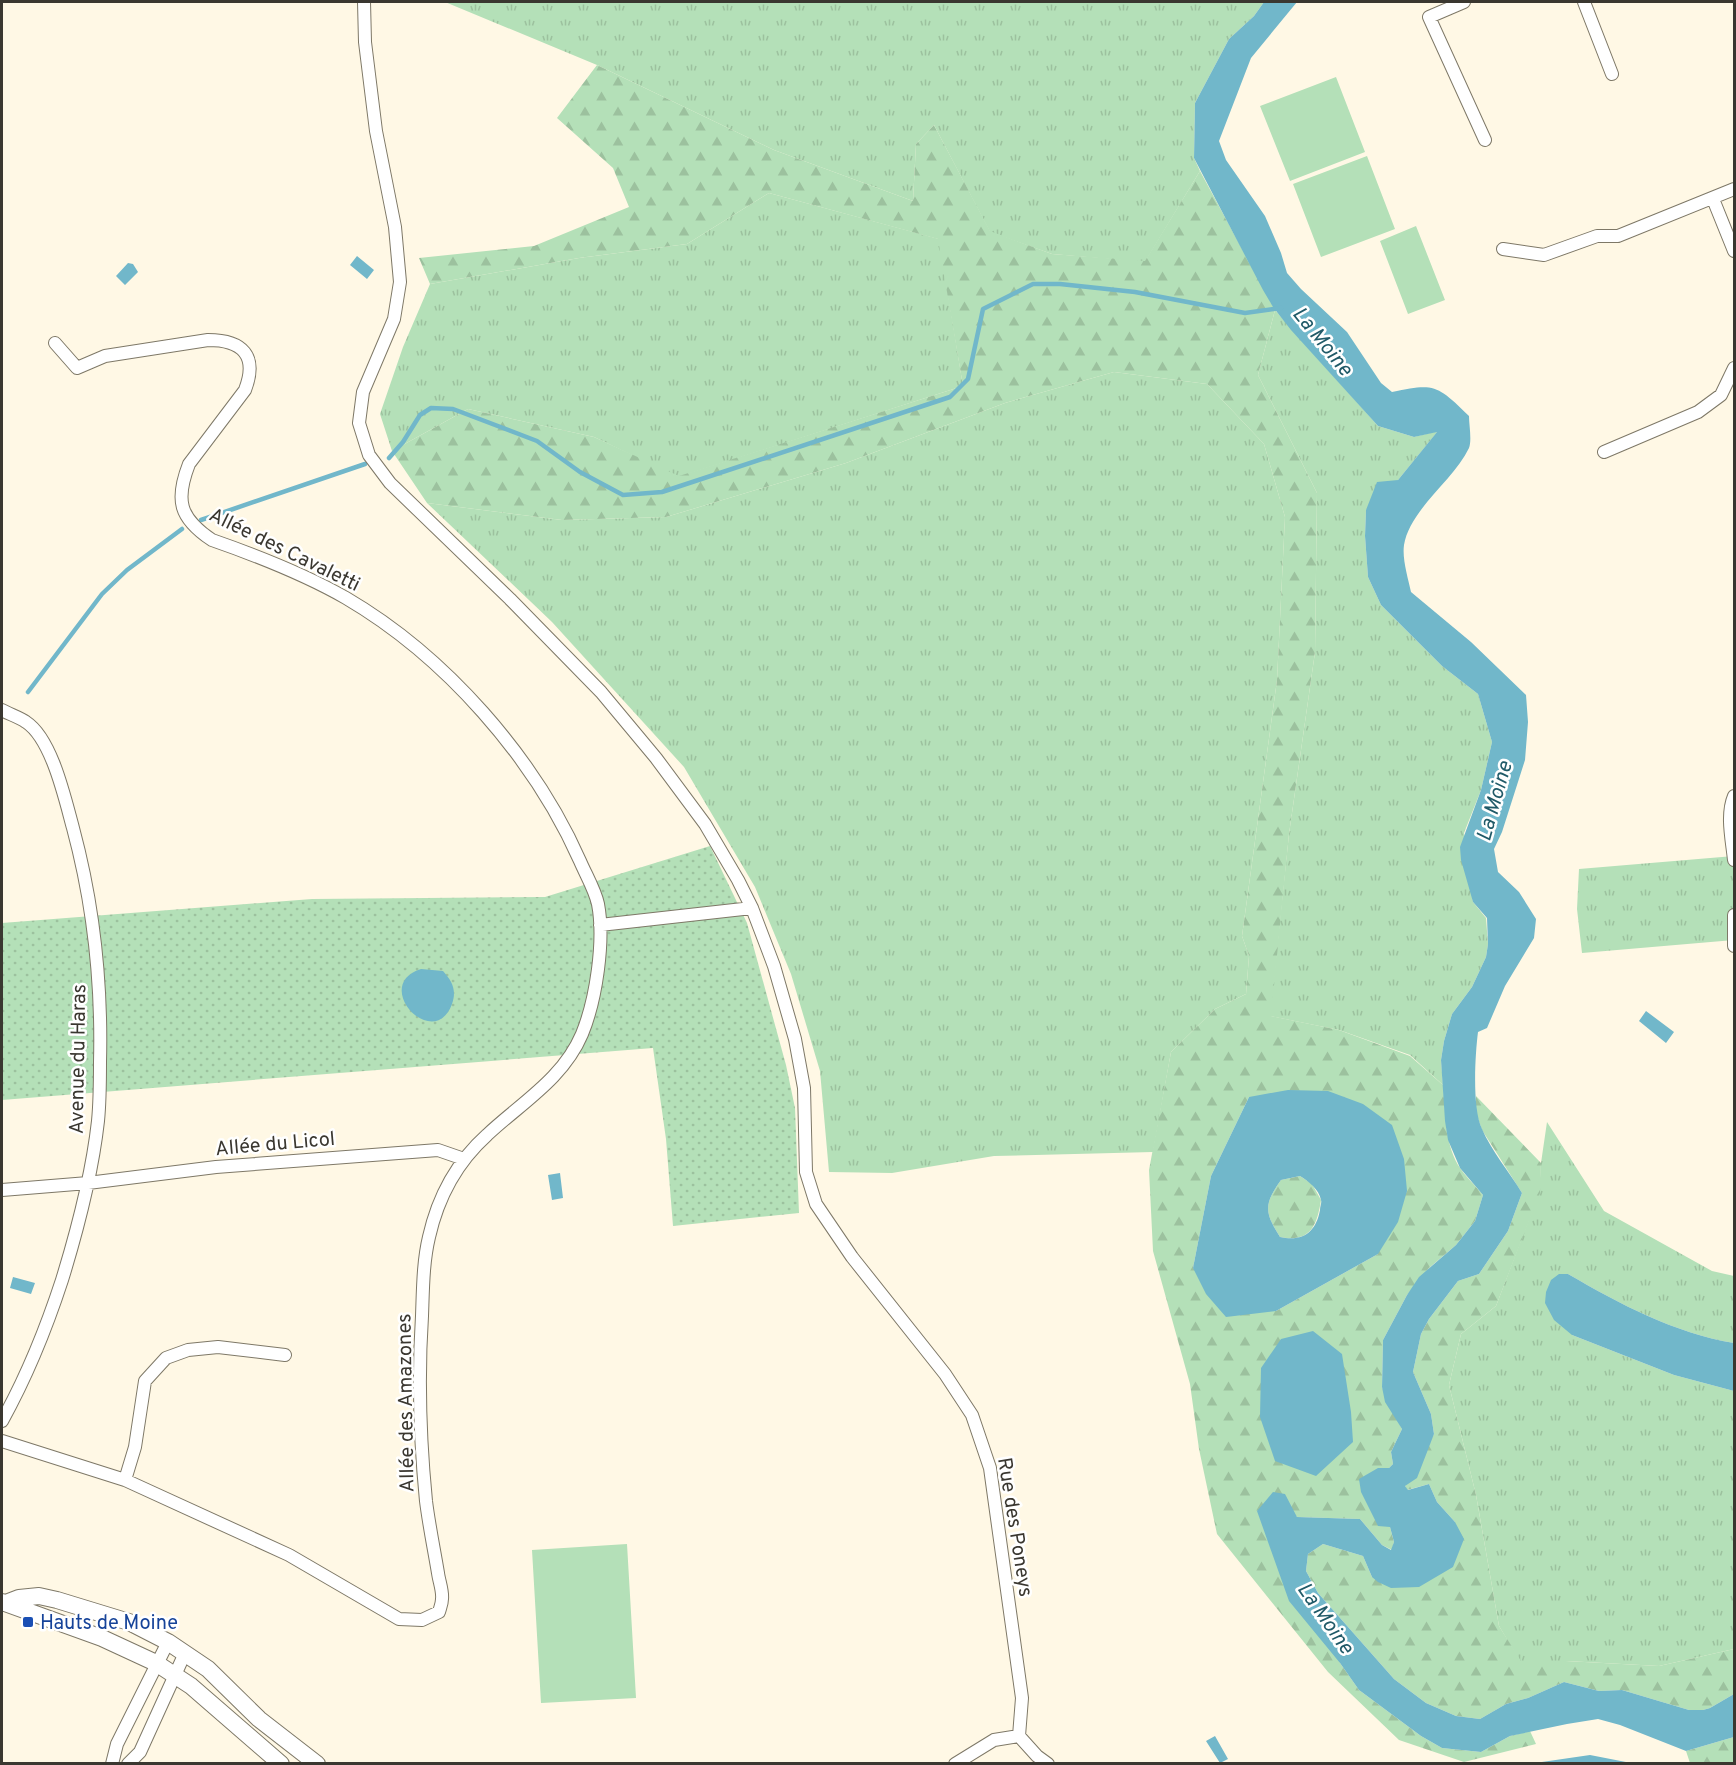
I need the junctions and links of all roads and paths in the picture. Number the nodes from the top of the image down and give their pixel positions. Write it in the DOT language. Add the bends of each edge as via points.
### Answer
graph roads {
  1 [pos="364,2"];
  2 [pos="1464,2"];
  3 [pos="1584,2"];
  4 [pos="1612,74"];
  5 [pos="1485,140"];
  6 [pos="1734,189"];
  7 [pos="1713,199"];
  8 [pos="1503,249"];
  9 [pos="1734,251"];
  10 [pos="55,343"];
  11 [pos="1734,368"];
  12 [pos="1604,452"];
  13 [pos="2,710"];
  14 [pos="1734,796"];
  15 [pos="1734,860"];
  16 [pos="752,908"];
  17 [pos="1734,915"];
  18 [pos="600,925"];
  19 [pos="1734,946"];
  20 [pos="464,1159"];
  21 [pos="88,1183"];
  22 [pos="2,1190"];
  23 [pos="285,1355"];
  24 [pos="2,1421"];
  25 [pos="2,1441"];
  26 [pos="125,1480"];
  27 [pos="4,1602"];
  28 [pos="168,1642"];
  29 [pos="185,1653"];
  30 [pos="156,1663"];
  31 [pos="175,1675"];
  32 [pos="1019,1736"];
  33 [pos="112,1764"];
  34 [pos="128,1764"];
  35 [pos="281,1764"];
  36 [pos="317,1764"];
  37 [pos="955,1764"];
  38 [pos="1048,1764"];
  1 -- 16 [label="street, Rue des Poneys" via="376,130 400,282 394,319 363,392 359,423 369,455 390,483 601,692 705,824"];
  2 -- 5 [label="street" via="1429,17"];
  3 -- 4 [label="street"];
  6 -- 7 [label="street"];
  7 -- 8 [label="street" via="1618,236 1597,236 1544,255"];
  7 -- 9 [label="street"];
  10 -- 18 [label="street, Allée des Cavaletti" via="77,368 105,356 208,340 234,343 244,351 250,360 245,390 184,476 180,495 188,519 212,540 347,598 423,654 471,700 549,800 598,902"];
  11 -- 12 [label="street" via="1721,395 1698,412"];
  13 -- 21 [label="street, Avenue du Haras" via="27,722 49,755 76,840 97,944 101,1018 99,1108"];
  14 -- 15 [label="street" via="1730,819"];
  16 -- 18 [label="street"];
  16 -- 32 [label="street, Rue des Poneys" via="795,1039 804,1088 806,1172 816,1204 852,1257 945,1374 972,1415 990,1468 1022,1698"];
  17 -- 19 [label="street"];
  18 -- 20 [label="street, Allée des Amazones" via="594,998 581,1037 563,1067"];
  20 -- 21 [label="street, Allée du Licol" via="438,1150 216,1167"];
  20 -- 26 [label="street, Allée des Amazones" via="436,1212 428,1239 423,1283 421,1431 427,1506 443,1597 439,1612 422,1620 399,1619 289,1555"];
  21 -- 22 [label="street, Allée du Licol"];
  21 -- 24 [label="street, Avenue du Haras" via="54,1305 33,1360"];
  23 -- 26 [label="street" via="218,1347 188,1350 166,1358 145,1381 135,1447"];
  25 -- 26 [label="street, Allée des Amazones"];
  27 -- 28 [label="street" via="39,1596 57,1599 129,1622"];
  27 -- 30 [label="street" via="102,1638"];
  28 -- 29 [label="street"];
  28 -- 30 [label="street"];
  29 -- 31 [label="street"];
  29 -- 36 [label="street"];
  30 -- 31 [label="street"];
  30 -- 33 [label="street" via="117,1744"];
  31 -- 34 [label="street" via="140,1752"];
  31 -- 35 [label="street"];
  32 -- 37 [label="street" via="994,1740"];
  32 -- 38 [label="street"];
}
